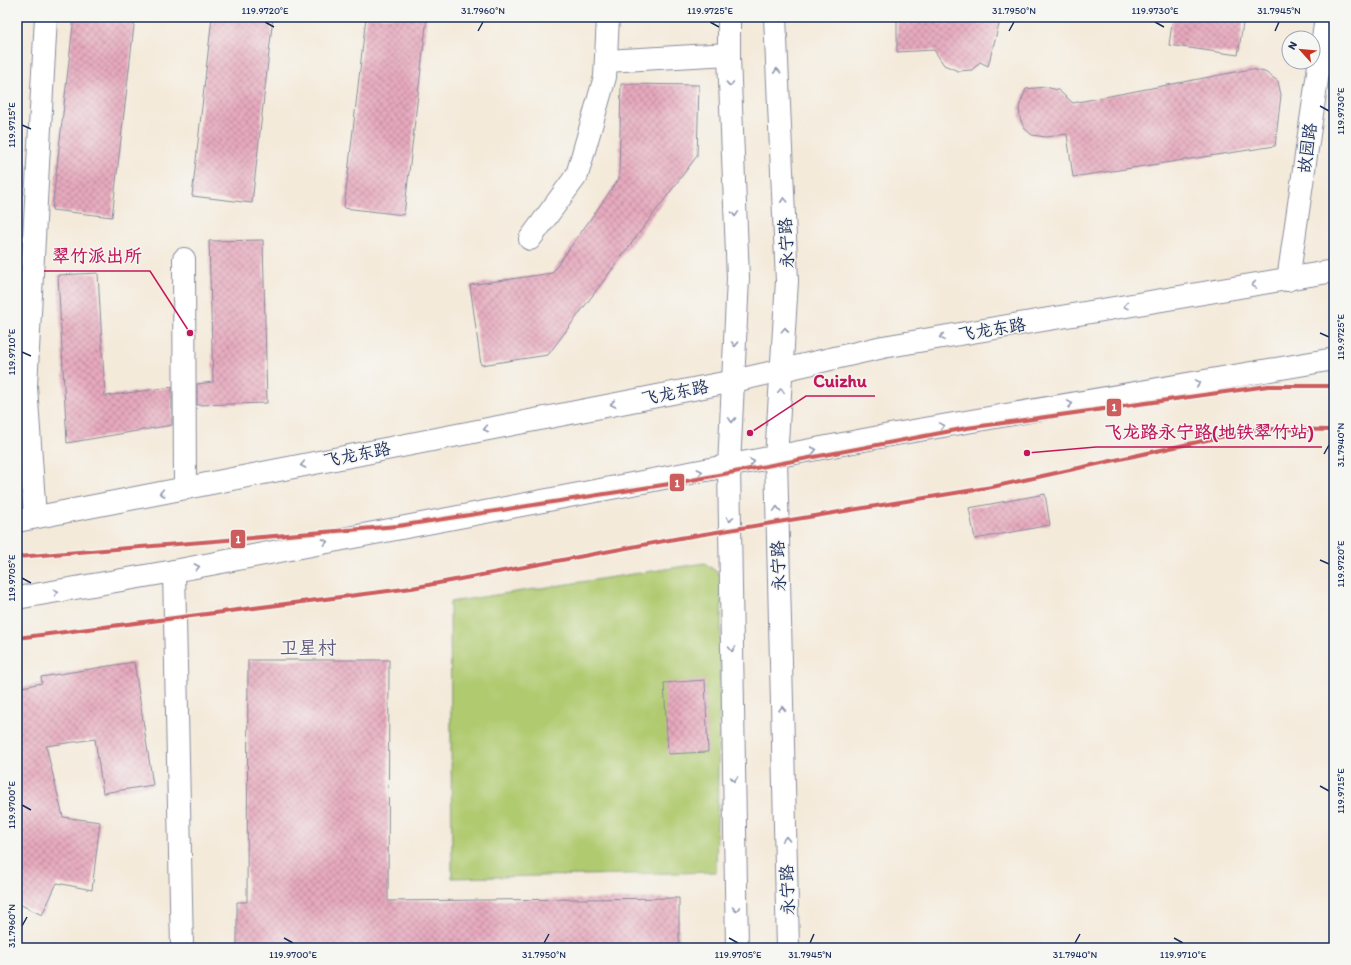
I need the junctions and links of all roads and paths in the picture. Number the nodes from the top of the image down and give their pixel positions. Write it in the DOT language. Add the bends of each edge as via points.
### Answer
graph roads {
  1 [pos="46,17"];
  2 [pos="608,17"];
  3 [pos="730,17"];
  4 [pos="775,17"];
  5 [pos="1326,17"];
  6 [pos="729,54"];
  7 [pos="606,61"];
  8 [pos="530,239"];
  9 [pos="25,248"];
  10 [pos="184,259"];
  11 [pos="1334,271"];
  12 [pos="1288,280"];
  13 [pos="1334,359"];
  14 [pos="783,369"];
  15 [pos="734,381"];
  16 [pos="776,458"];
  17 [pos="729,466"];
  18 [pos="185,488"];
  19 [pos="26,519"];
  20 [pos="174,571"];
  21 [pos="17,598"];
  22 [pos="182,948"];
  23 [pos="737,948"];
  24 [pos="788,948"];
  1 -- 9 [label="main road"];
  2 -- 7 [label="main road"];
  3 -- 6 [label="main road"];
  14 -- 4 [label="main road, 永宁路, one-way" via="788,280"];
  5 -- 12 [label="main road, 故园路"];
  6 -- 7 [label="main road"];
  6 -- 15 [label="main road, one-way" via="738,278"];
  7 -- 8 [label="main road" via="605,77 577,175"];
  9 -- 19 [label="main road"];
  10 -- 18 [label="main road"];
  11 -- 12 [label="main road, 飞龙东路"];
  12 -- 14 [label="main road, 飞龙东路, one-way" via="883,347"];
  16 -- 13 [label="main road, one-way" via="890,435"];
  14 -- 15 [label="main road, 飞龙东路"];
  16 -- 14 [label="main road, 永宁路, one-way"];
  15 -- 17 [label="main road, one-way"];
  15 -- 18 [label="main road, 飞龙东路, one-way"];
  17 -- 16 [label="main road, one-way"];
  24 -- 16 [label="main road, 永宁路, one-way"];
  20 -- 17 [label="main road, one-way"];
  17 -- 23 [label="main road, one-way"];
  18 -- 19 [label="main road, 飞龙东路, one-way"];
  21 -- 20 [label="main road, one-way"];
  20 -- 22 [label="main road"];
}
